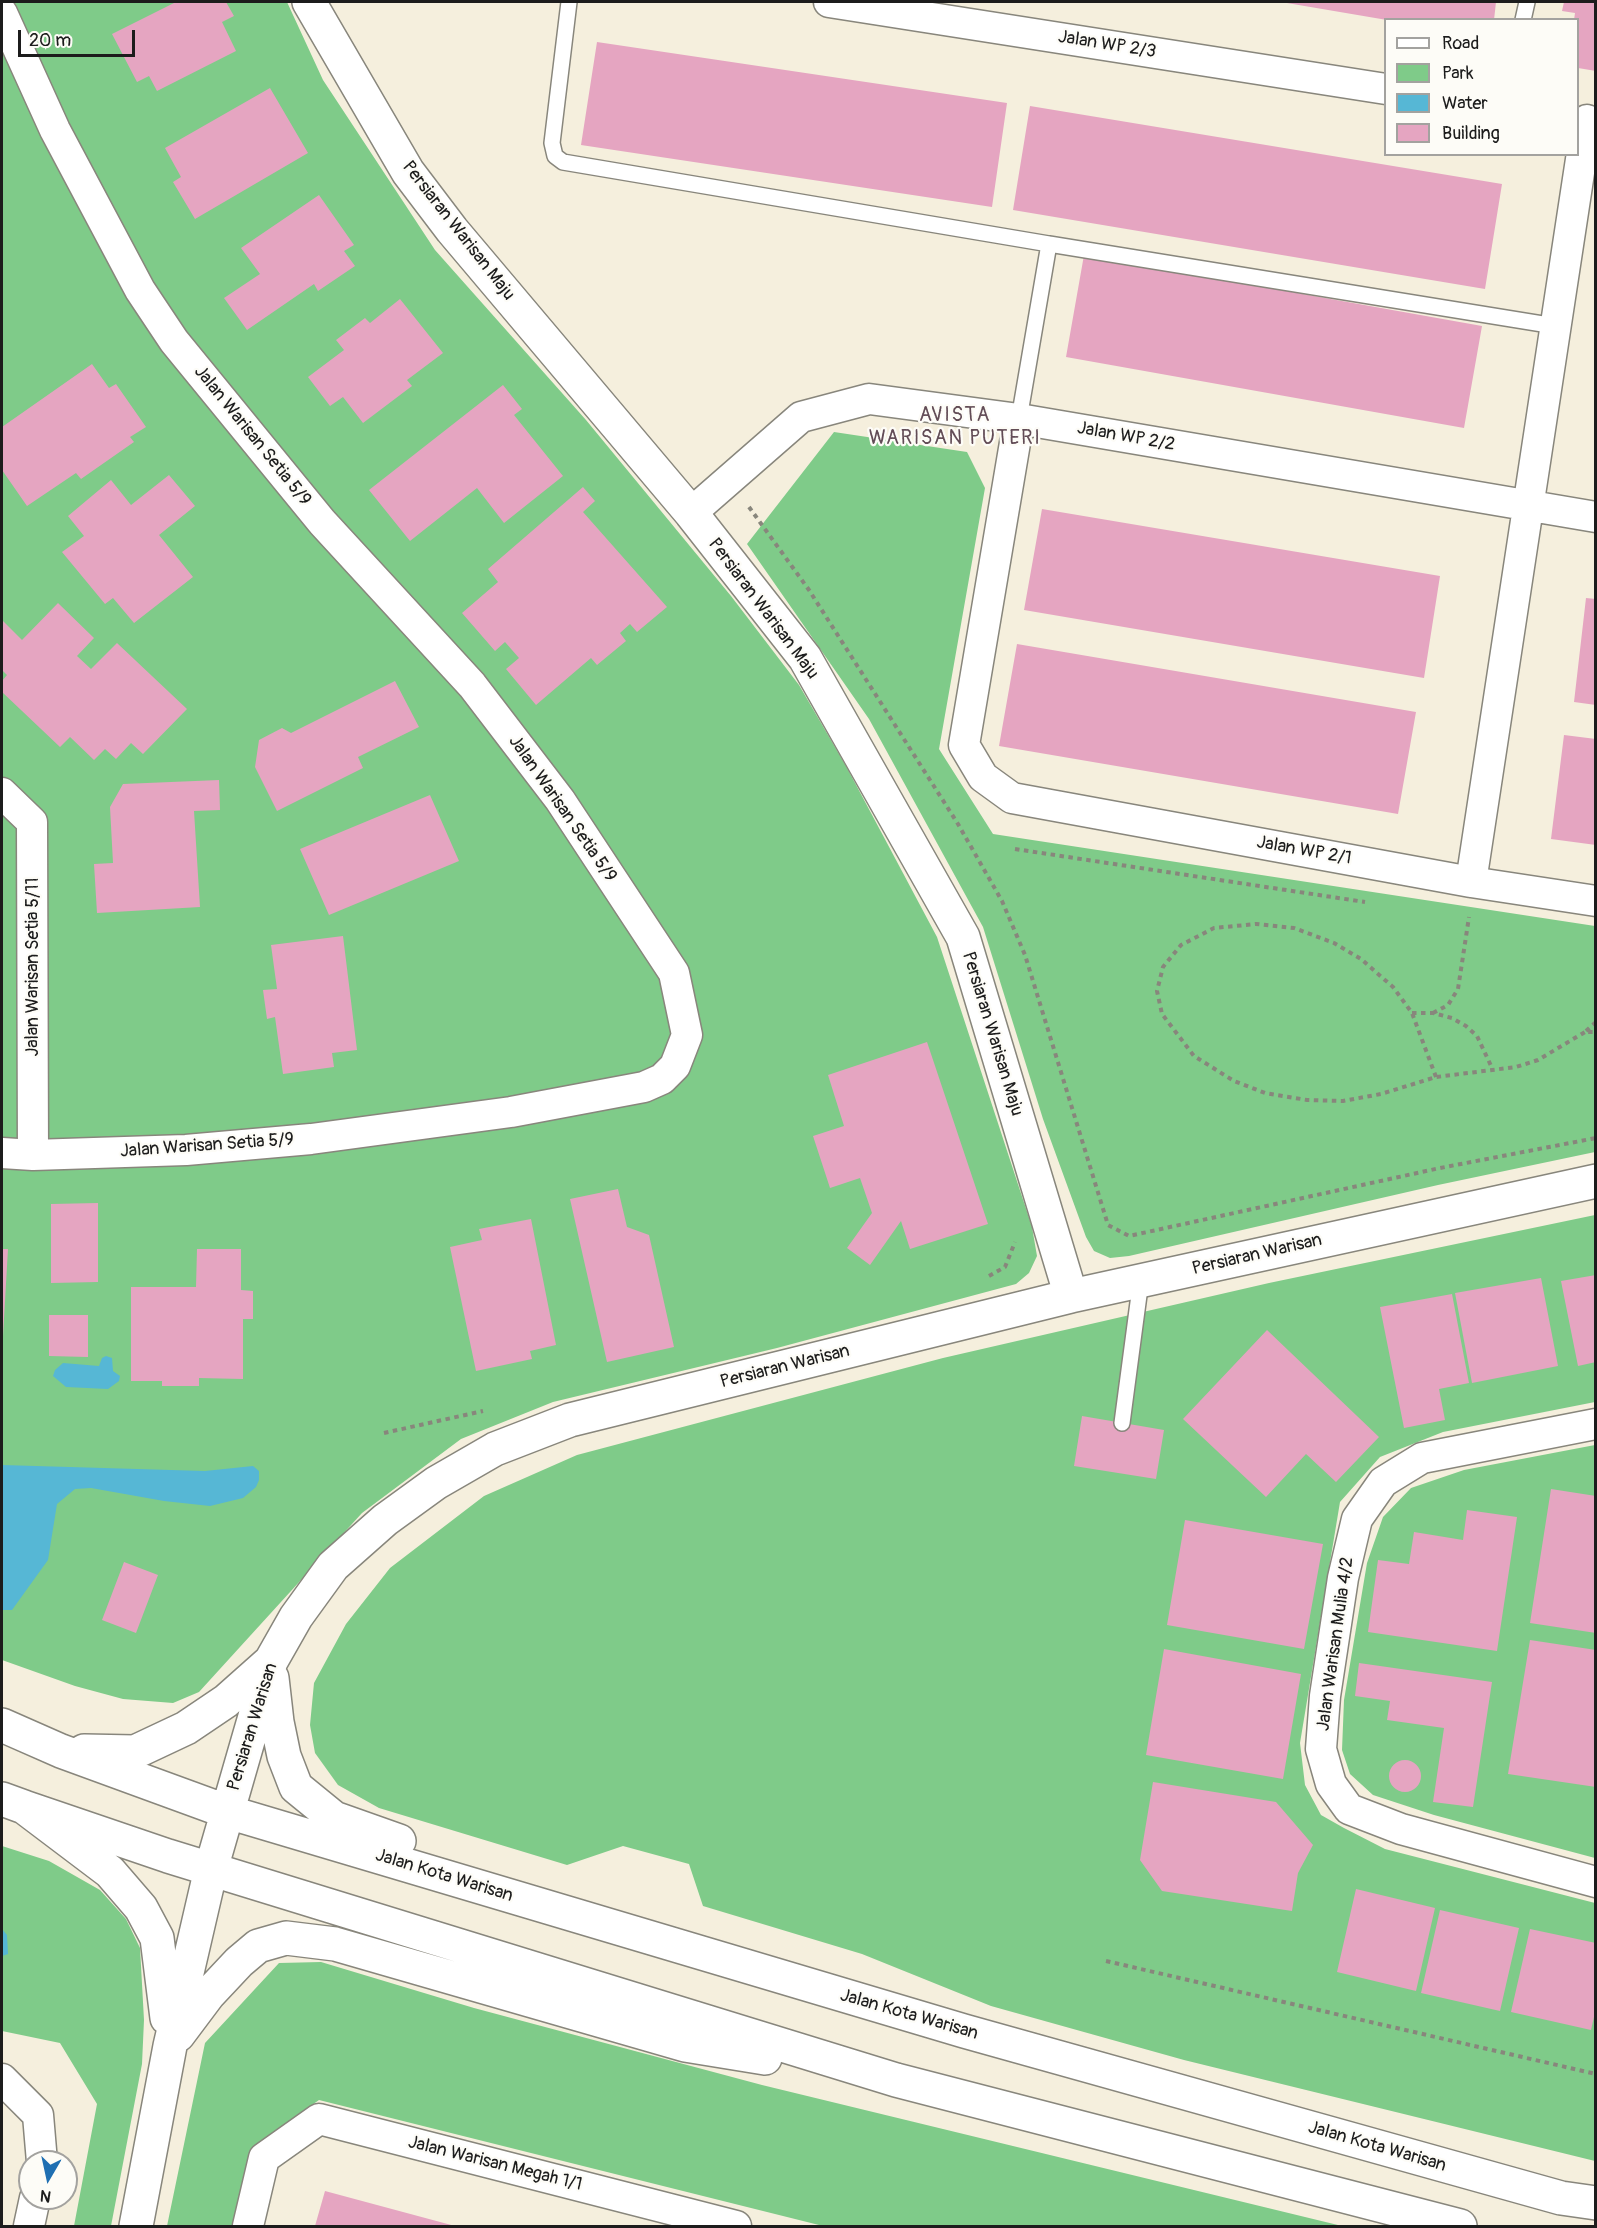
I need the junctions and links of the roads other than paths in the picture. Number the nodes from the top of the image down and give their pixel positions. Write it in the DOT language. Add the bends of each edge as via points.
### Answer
graph roads {
  1 [pos="309,2"];
  2 [pos="569,2"];
  3 [pos="829,2"];
  4 [pos="1527,2"];
  5 [pos="2,13"];
  6 [pos="1524,18"];
  7 [pos="1384,88"];
  8 [pos="1587,120"];
  9 [pos="1048,244"];
  10 [pos="1555,326"];
  11 [pos="1019,419"];
  12 [pos="1528,506"];
  13 [pos="691,513"];
  14 [pos="1596,517"];
  15 [pos="2,793"];
  16 [pos="1471,882"];
  17 [pos="1596,901"];
  18 [pos="2,1153"];
  19 [pos="33,1155"];
  20 [pos="1596,1181"];
  21 [pos="1141,1280"];
  22 [pos="1071,1296"];
  23 [pos="1122,1423"];
  24 [pos="1596,1424"];
  25 [pos="271,1661"];
  26 [pos="2,1725"];
  27 [pos="61,1751"];
  28 [pos="13,1803"];
  29 [pos="228,1812"];
  30 [pos="211,1869"];
  31 [pos="1596,1882"];
  32 [pos="964,2031"];
  33 [pos="170,2046"];
  34 [pos="2,2079"];
  35 [pos="896,2080"];
  36 [pos="42,2150"];
  37 [pos="1596,2203"];
  38 [pos="32,2210"];
  39 [pos="29,2226"];
  40 [pos="136,2226"];
  41 [pos="248,2226"];
  42 [pos="736,2226"];
  43 [pos="1460,2226"];
  1 -- 13 [label="street, Persiaran Warisan Maju" via="408,172 452,230"];
  2 -- 9 [label="lane" via="552,143 555,156 563,162"];
  3 -- 7 [label="street, Jalan WP 2/3"];
  4 -- 6 [label="lane"];
  5 -- 19 [label="street, Jalan Warisan Setia 5/9" via="55,130 140,290 174,341 322,522 472,685 560,800 674,973 687,1035 675,1066 653,1083 511,1113 220,1147"];
  8 -- 10 [label="street"];
  9 -- 10 [label="lane"];
  9 -- 11 [label="lane"];
  10 -- 12 [label="street"];
  11 -- 12 [label="street, Jalan WP 2/2"];
  11 -- 13 [label="street, Jalan WP 2/2" via="869,399 801,417"];
  11 -- 16 [label="street, Jalan WP 2/1" via="964,745 983,777 1012,798"];
  12 -- 14 [label="street, Jalan WP 2/2"];
  12 -- 16 [label="street"];
  13 -- 22 [label="street, Persiaran Warisan Maju" via="805,658 963,937"];
  15 -- 19 [label="street, Jalan Warisan Setia 5/11" via="32,822"];
  16 -- 17 [label="street, Jalan WP 2/1"];
  18 -- 19 [label="street, Jalan Warisan Setia 5/9"];
  20 -- 21 [label="street, Persiaran Warisan"];
  21 -- 22 [label="street, Persiaran Warisan"];
  21 -- 23 [label="lane"];
  22 -- 25 [label="street, Persiaran Warisan" via="570,1420 495,1449 436,1483 393,1514 333,1566 296,1617"];
  24 -- 31 [label="street, Jalan Warisan Mulia 4/2" via="1422,1458 1383,1482 1357,1519 1342,1578 1321,1749 1331,1784 1349,1809 1401,1829"];
  25 -- 27 [label="street" via="226,1701 186,1728 135,1752"];
  25 -- 29 [label="street, Persiaran Warisan"];
  25 -- 32 [label="street" via="277,1722 296,1786 334,1818 735,1942"];
  26 -- 27 [label="street, Jalan Kota Warisan"];
  27 -- 29 [label="street, Jalan Kota Warisan"];
  28 -- 30 [label="street"];
  28 -- 33 [label="street" via="110,1872 141,1908 157,1938"];
  29 -- 30 [label="street, Persiaran Warisan"];
  29 -- 32 [label="street, Jalan Kota Warisan"];
  30 -- 33 [label="street, Persiaran Warisan"];
  30 -- 35 [label="street"];
  32 -- 37 [label="street, Jalan Kota Warisan" via="1561,2198"];
  33 -- 35 [label="street" via="208,1995 239,1962 258,1946 285,1938 335,1944 685,2044"];
  33 -- 40 [label="street, Persiaran Warisan"];
  34 -- 36 [label="street" via="38,2115"];
  35 -- 43 [label="street"];
  38 -- 39 [label="street"];
  41 -- 42 [label="street, Jalan Warisan Megah 1/1" via="264,2158 319,2119"];
}
